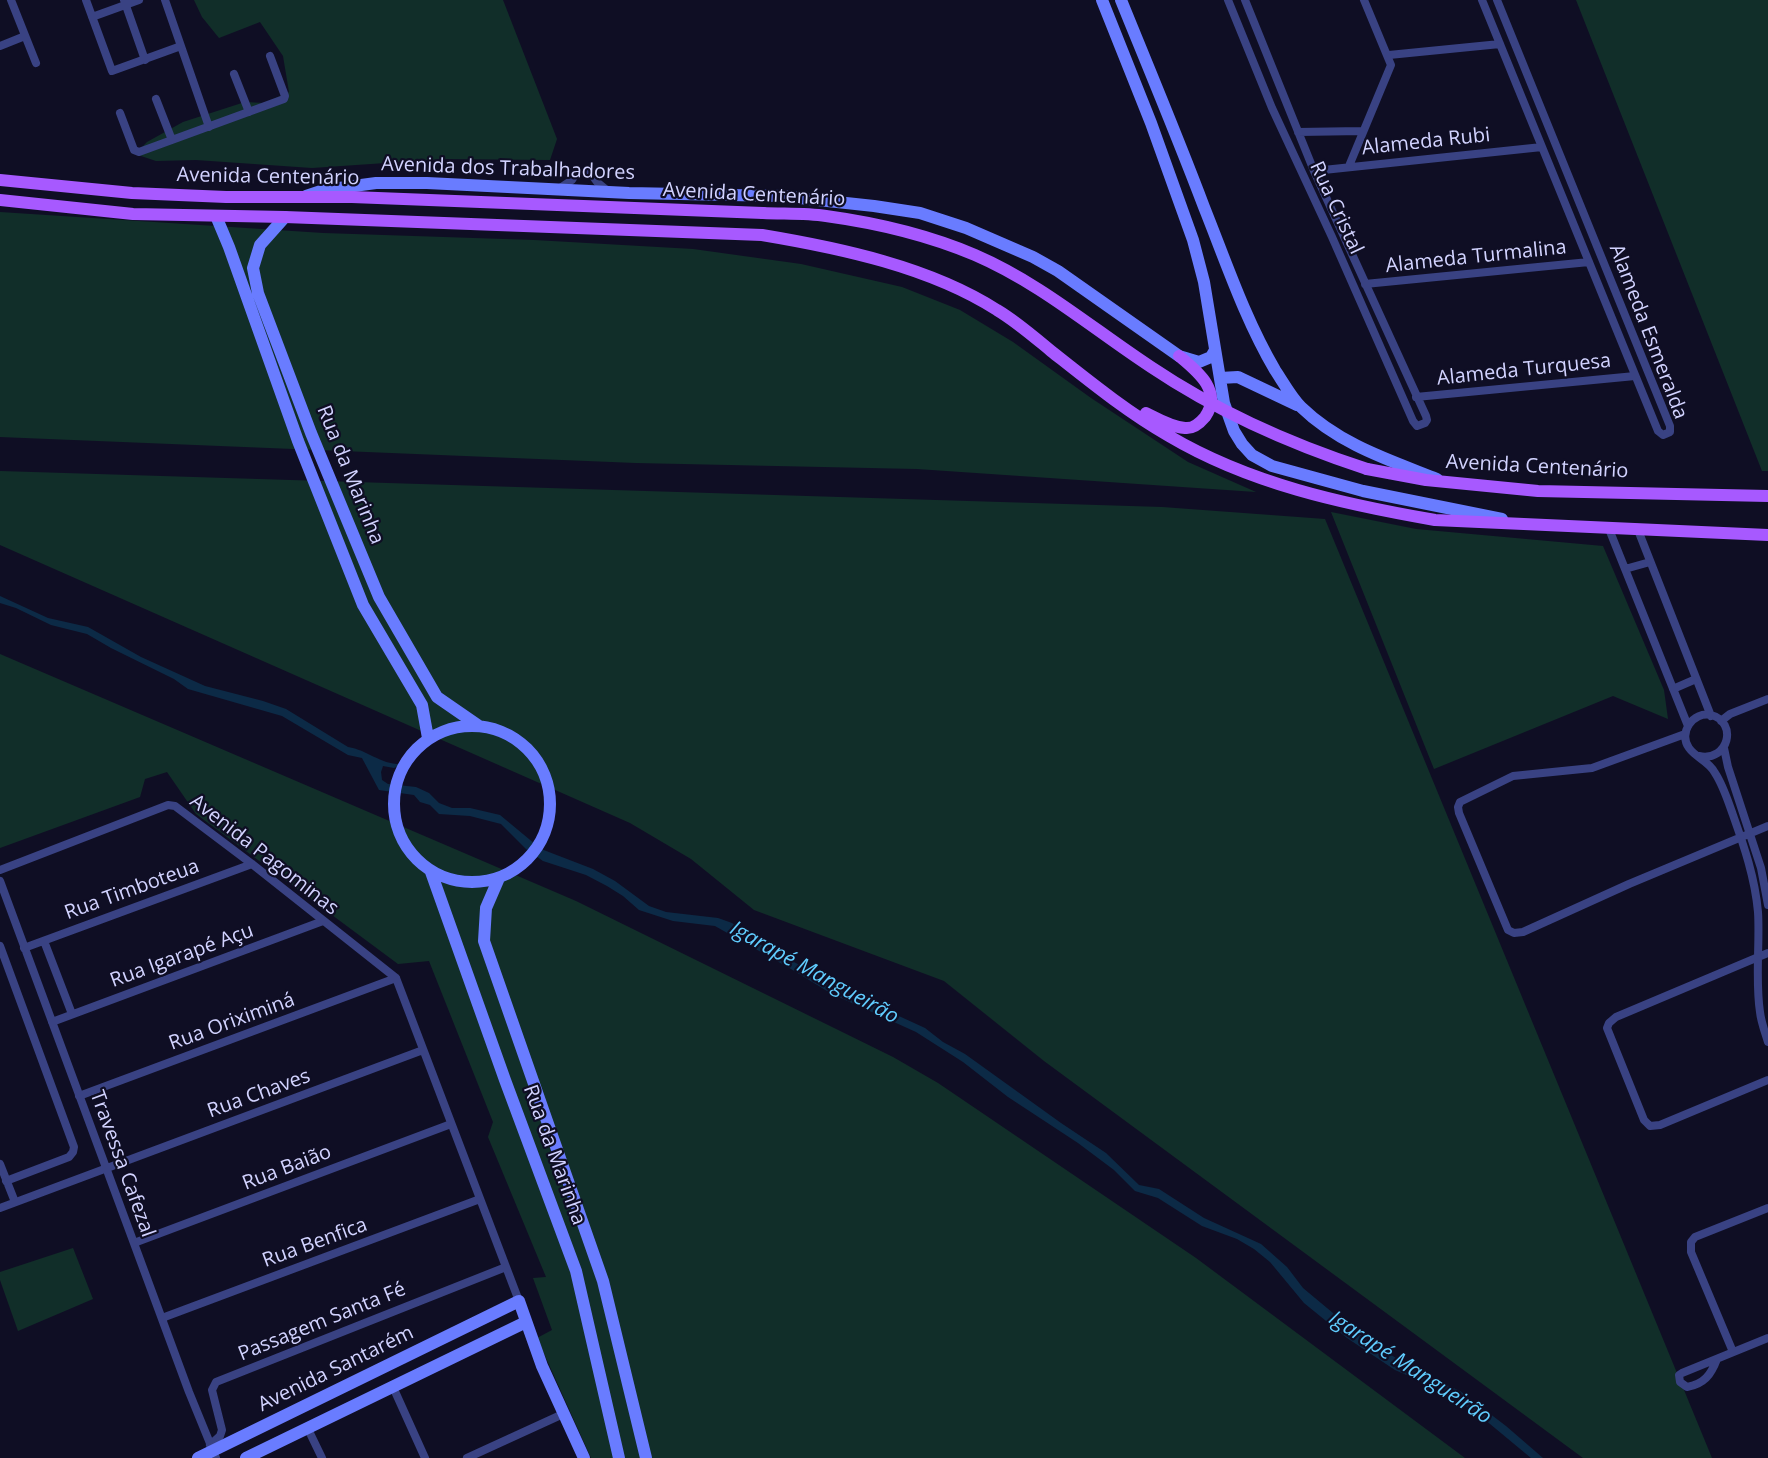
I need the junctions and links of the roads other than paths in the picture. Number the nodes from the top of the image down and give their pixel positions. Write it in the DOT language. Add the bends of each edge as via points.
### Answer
graph roads {
  1 [pos="11,0"];
  2 [pos="86,0"];
  3 [pos="139,0"];
  4 [pos="165,0"];
  5 [pos="1102,0"];
  6 [pos="1228,0"];
  7 [pos="1245,0"];
  8 [pos="1364,0"];
  9 [pos="1482,0"];
  10 [pos="1497,0"];
  11 [pos="1125,1"];
  12 [pos="125,2"];
  13 [pos="92,18"];
  14 [pos="26,36"];
  15 [pos="1500,44"];
  16 [pos="0,46"];
  17 [pos="181,46"];
  18 [pos="1122,50"];
  19 [pos="1389,55"];
  20 [pos="270,56"];
  21 [pos="145,60"];
  22 [pos="36,63"];
  23 [pos="1149,65"];
  24 [pos="234,74"];
  25 [pos="1536,96"];
  26 [pos="1522,98"];
  27 [pos="156,99"];
  28 [pos="1287,104"];
  29 [pos="1272,108"];
  30 [pos="249,112"];
  31 [pos="120,113"];
  32 [pos="209,127"];
  33 [pos="1362,131"];
  34 [pos="1298,132"];
  35 [pos="172,140"];
  36 [pos="1542,147"];
  37 [pos="1349,166"];
  38 [pos="589,171"];
  39 [pos="1314,171"];
  40 [pos="577,172"];
  41 [pos="0,180"];
  42 [pos="560,188"];
  43 [pos="608,191"];
  44 [pos="302,198"];
  45 [pos="0,200"];
  46 [pos="1581,206"];
  47 [pos="1567,208"];
  48 [pos="216,216"];
  49 [pos="285,217"];
  50 [pos="1344,235"];
  51 [pos="1332,237"];
  52 [pos="1589,261"];
  53 [pos="1365,284"];
  54 [pos="1626,319"];
  55 [pos="1612,321"];
  56 [pos="1393,344"];
  57 [pos="1381,348"];
  58 [pos="1215,350"];
  59 [pos="1179,356"];
  60 [pos="1635,375"];
  61 [pos="1220,378"];
  62 [pos="1104,393"];
  63 [pos="1416,397"];
  64 [pos="1301,407"];
  65 [pos="1444,482"];
  66 [pos="1768,496"];
  67 [pos="1527,524"];
  68 [pos="1609,529"];
  69 [pos="1638,530"];
  70 [pos="1768,535"];
  71 [pos="1650,562"];
  72 [pos="1626,569"];
  73 [pos="1696,679"];
  74 [pos="1673,689"];
  75 [pos="1768,699"];
  76 [pos="1711,716"];
  77 [pos="1721,721"];
  78 [pos="479,726"];
  79 [pos="1687,730"];
  80 [pos="428,738"];
  81 [pos="1724,748"];
  82 [pos="1699,756"];
  83 [pos="1768,826"];
  84 [pos="1751,834"];
  85 [pos="1741,837"];
  86 [pos="252,864"];
  87 [pos="0,870"];
  88 [pos="431,872"];
  89 [pos="499,879"];
  90 [pos="0,881"];
  91 [pos="1768,905"];
  92 [pos="323,921"];
  93 [pos="44,940"];
  94 [pos="0,946"];
  95 [pos="24,948"];
  96 [pos="1764,955"];
  97 [pos="396,978"];
  98 [pos="72,1014"];
  99 [pos="52,1022"];
  100 [pos="1768,1042"];
  101 [pos="423,1050"];
  102 [pos="1768,1080"];
  103 [pos="80,1096"];
  104 [pos="451,1124"];
  105 [pos="0,1164"];
  106 [pos="106,1168"];
  107 [pos="6,1180"];
  108 [pos="480,1199"];
  109 [pos="15,1202"];
  110 [pos="0,1208"];
  111 [pos="1768,1208"];
  112 [pos="134,1243"];
  113 [pos="506,1267"];
  114 [pos="519,1301"];
  115 [pos="490,1315"];
  116 [pos="162,1318"];
  117 [pos="526,1322"];
  118 [pos="498,1335"];
  119 [pos="1768,1338"];
  120 [pos="1733,1352"];
  121 [pos="1717,1359"];
  122 [pos="393,1387"];
  123 [pos="563,1414"];
  124 [pos="308,1429"];
  125 [pos="213,1451"];
  126 [pos="485,1454"];
  127 [pos="198,1458"];
  128 [pos="246,1458"];
  129 [pos="322,1458"];
  130 [pos="425,1458"];
  131 [pos="467,1458"];
  132 [pos="584,1458"];
  133 [pos="619,1458"];
  134 [pos="646,1458"];
  1 -- 14 [label="street"];
  2 -- 13 [label="street"];
  3 -- 12 [label="street"];
  4 -- 17 [label="street"];
  5 -- 18 [label="main road"];
  6 -- 29 [label="street, Rua Cristal"];
  7 -- 28 [label="street, Rua Cristal"];
  8 -- 19 [label="street"];
  9 -- 15 [label="street, Alameda Esmeralda"];
  10 -- 25 [label="street, Alameda Esmeralda"];
  11 -- 23 [label="main road"];
  12 -- 13 [label="street"];
  12 -- 21 [label="street"];
  13 -- 21 [label="street" via="111,71"];
  14 -- 16 [label="street"];
  14 -- 22 [label="street"];
  15 -- 19 [label="street"];
  15 -- 26 [label="street, Alameda Esmeralda"];
  17 -- 21 [label="street"];
  17 -- 32 [label="street"];
  18 -- 23 [label="main road" via="1131,56 1139,73 1146,72"];
  18 -- 58 [label="main road" via="1193,240"];
  19 -- 33 [label="street" via="1390,68"];
  20 -- 30 [label="street" via="285,98"];
  23 -- 64 [label="main road" via="1257,338"];
  24 -- 30 [label="street"];
  25 -- 26 [label="street"];
  25 -- 46 [label="street, Alameda Esmeralda"];
  26 -- 36 [label="street, Alameda Esmeralda"];
  27 -- 35 [label="street"];
  28 -- 29 [label="street"];
  28 -- 34 [label="street, Rua Cristal"];
  29 -- 51 [label="street, Rua Cristal"];
  30 -- 32 [label="street"];
  31 -- 35 [label="street" via="135,152"];
  32 -- 35 [label="street"];
  33 -- 34 [label="street"];
  33 -- 37 [label="street"];
  34 -- 39 [label="street, Rua Cristal"];
  36 -- 37 [label="street, Alameda Rubi"];
  36 -- 47 [label="street, Alameda Esmeralda"];
  37 -- 39 [label="street, Alameda Rubi"];
  38 -- 43 [label="street"];
  39 -- 50 [label="street, Rua Cristal"];
  40 -- 42 [label="street"];
  41 -- 44 [label="main road, Avenida Centenário" via="132,193"];
  42 -- 43 [label="main road, Avenida dos Trabalhadores"];
  42 -- 44 [label="main road, Avenida dos Trabalhadores" via="376,183 324,190"];
  43 -- 59 [label="main road, Avenida dos Trabalhadores" via="781,196 920,213 1033,257"];
  44 -- 65 [label="main road, Avenida Centenário, bridge" via="825,216 905,230 975,256 1042,291 1150,367 1206,402 1263,430 1367,469"];
  45 -- 48 [label="main road, Avenida Centenário" via="133,214"];
  46 -- 47 [label="street"];
  46 -- 54 [label="street, Alameda Esmeralda"];
  47 -- 52 [label="street, Alameda Esmeralda"];
  48 -- 49 [label="main road, Avenida Centenário"];
  48 -- 80 [label="main road, Rua da Marinha" via="363,605 422,705"];
  49 -- 62 [label="main road, Avenida Centenário" via="762,235 818,244 867,256 973,295 1024,329"];
  49 -- 78 [label="main road, Rua da Marinha" via="260,245 253,267 258,293 311,433 379,597 437,698"];
  50 -- 51 [label="street"];
  50 -- 53 [label="street, Rua Cristal"];
  51 -- 57 [label="street, Rua Cristal"];
  52 -- 53 [label="street, Alameda Turmalina"];
  52 -- 55 [label="street, Alameda Esmeralda"];
  53 -- 56 [label="street, Rua Cristal"];
  54 -- 55 [label="street"];
  54 -- 60 [label="street, Alameda Esmeralda" via="1671,428 1668,434 1659,433"];
  55 -- 60 [label="street, Alameda Esmeralda"];
  56 -- 57 [label="street"];
  56 -- 63 [label="street, Rua Cristal"];
  57 -- 63 [label="street, Rua Cristal" via="1413,421 1422,425 1427,418"];
  58 -- 59 [label="main road" via="1211,357 1199,362"];
  58 -- 61 [label="main road"];
  59 -- 62 [label="main road" via="1198,371 1210,392 1208,412 1194,427 1161,421"];
  60 -- 63 [label="street, Alameda Turquesa"];
  61 -- 64 [label="main road" via="1238,377"];
  61 -- 67 [label="main road, Avenida Centenário" via="1228,417 1242,444 1263,461 1363,491"];
  62 -- 67 [label="main road, Avenida Centenário" via="1169,436 1239,470 1285,486 1381,511 1435,520"];
  64 -- 65 [label="main road" via="1363,450"];
  65 -- 66 [label="main road, Avenida Centenário" via="1538,491"];
  67 -- 68 [label="main road, Avenida Centenário"];
  68 -- 69 [label="main road, Avenida Centenário"];
  68 -- 72 [label="street"];
  69 -- 70 [label="main road, Avenida Centenário"];
  69 -- 71 [label="street"];
  71 -- 72 [label="street"];
  71 -- 73 [label="street"];
  72 -- 74 [label="street"];
  73 -- 74 [label="street"];
  73 -- 76 [label="street"];
  74 -- 79 [label="street"];
  75 -- 77 [label="street"];
  76 -- 77 [label="street"];
  76 -- 79 [label="street" via="1700,716"];
  77 -- 81 [label="street" via="1727,731"];
  78 -- 80 [label="main road" via="461,726"];
  78 -- 89 [label="main road" via="512,737 526,748 546,779 550,810 539,845 528,859"];
  79 -- 82 [label="street" via="1687,745"];
  79 -- 85 [label="street" via="1592,768 1513,776 1460,802 1459,813 1503,921 1510,932 1523,932"];
  80 -- 88 [label="main road" via="404,764 393,797 398,832 412,854"];
  81 -- 82 [label="street" via="1710,757"];
  81 -- 84 [label="street"];
  82 -- 85 [label="street" via="1715,772"];
  83 -- 84 [label="street"];
  84 -- 85 [label="street"];
  84 -- 91 [label="street"];
  85 -- 96 [label="street" via="1752,875"];
  86 -- 87 [label="street, Avenida Pagominas" via="181,809 168,805"];
  86 -- 92 [label="street, Avenida Pagominas"];
  86 -- 93 [label="street, Rua Timboteua"];
  88 -- 89 [label="main road" via="465,883"];
  88 -- 133 [label="main road, Rua da Marinha" via="576,1271"];
  89 -- 134 [label="main road, Rua da Marinha" via="486,908 484,941 603,1281"];
  90 -- 95 [label="street, Travessa Cafezal"];
  92 -- 97 [label="street, Avenida Pagominas"];
  92 -- 98 [label="street, Rua Igarapé Açu"];
  93 -- 95 [label="street, Rua Timboteua"];
  93 -- 98 [label="street"];
  94 -- 107 [label="street, Travessa Cafezal" via="74,1147 69,1157"];
  95 -- 99 [label="street, Travessa Cafezal"];
  96 -- 100 [label="street" via="1759,1002"];
  96 -- 102 [label="street" via="1616,1017 1607,1030 1644,1120 1650,1126"];
  97 -- 101 [label="street"];
  97 -- 103 [label="street, Rua Oriximiná"];
  98 -- 99 [label="street, Rua Igarapé Açu"];
  99 -- 103 [label="street, Travessa Cafezal"];
  101 -- 104 [label="street"];
  101 -- 106 [label="street, Rua Chaves"];
  103 -- 106 [label="street, Travessa Cafezal"];
  104 -- 108 [label="street"];
  104 -- 112 [label="street, Rua Baião"];
  105 -- 107 [label="street"];
  106 -- 109 [label="street, Rua Chaves"];
  106 -- 112 [label="street, Travessa Cafezal"];
  107 -- 109 [label="street"];
  108 -- 113 [label="street"];
  108 -- 116 [label="street, Rua Benfica"];
  109 -- 110 [label="street, Rua Chaves"];
  111 -- 120 [label="street" via="1691,1242 1691,1252"];
  112 -- 116 [label="street, Travessa Cafezal"];
  113 -- 114 [label="street"];
  113 -- 125 [label="street, Passagem Santa Fé" via="216,1382 212,1390 222,1430"];
  114 -- 115 [label="main road, Avenida Santarém"];
  114 -- 117 [label="main road"];
  115 -- 118 [label="main road" via="496,1321"];
  115 -- 125 [label="main road, Avenida Santarém"];
  116 -- 125 [label="street, Travessa Cafezal"];
  117 -- 118 [label="main road, Avenida Santarém"];
  117 -- 123 [label="main road"];
  118 -- 122 [label="main road, Avenida Santarém"];
  119 -- 120 [label="street"];
  120 -- 121 [label="street"];
  122 -- 124 [label="main road, Avenida Santarém"];
  122 -- 130 [label="street"];
  123 -- 126 [label="street"];
  123 -- 132 [label="main road"];
  124 -- 128 [label="main road, Avenida Santarém"];
  124 -- 129 [label="street"];
  125 -- 127 [label="main road, Avenida Santarém"];
  126 -- 131 [label="street"];
}
